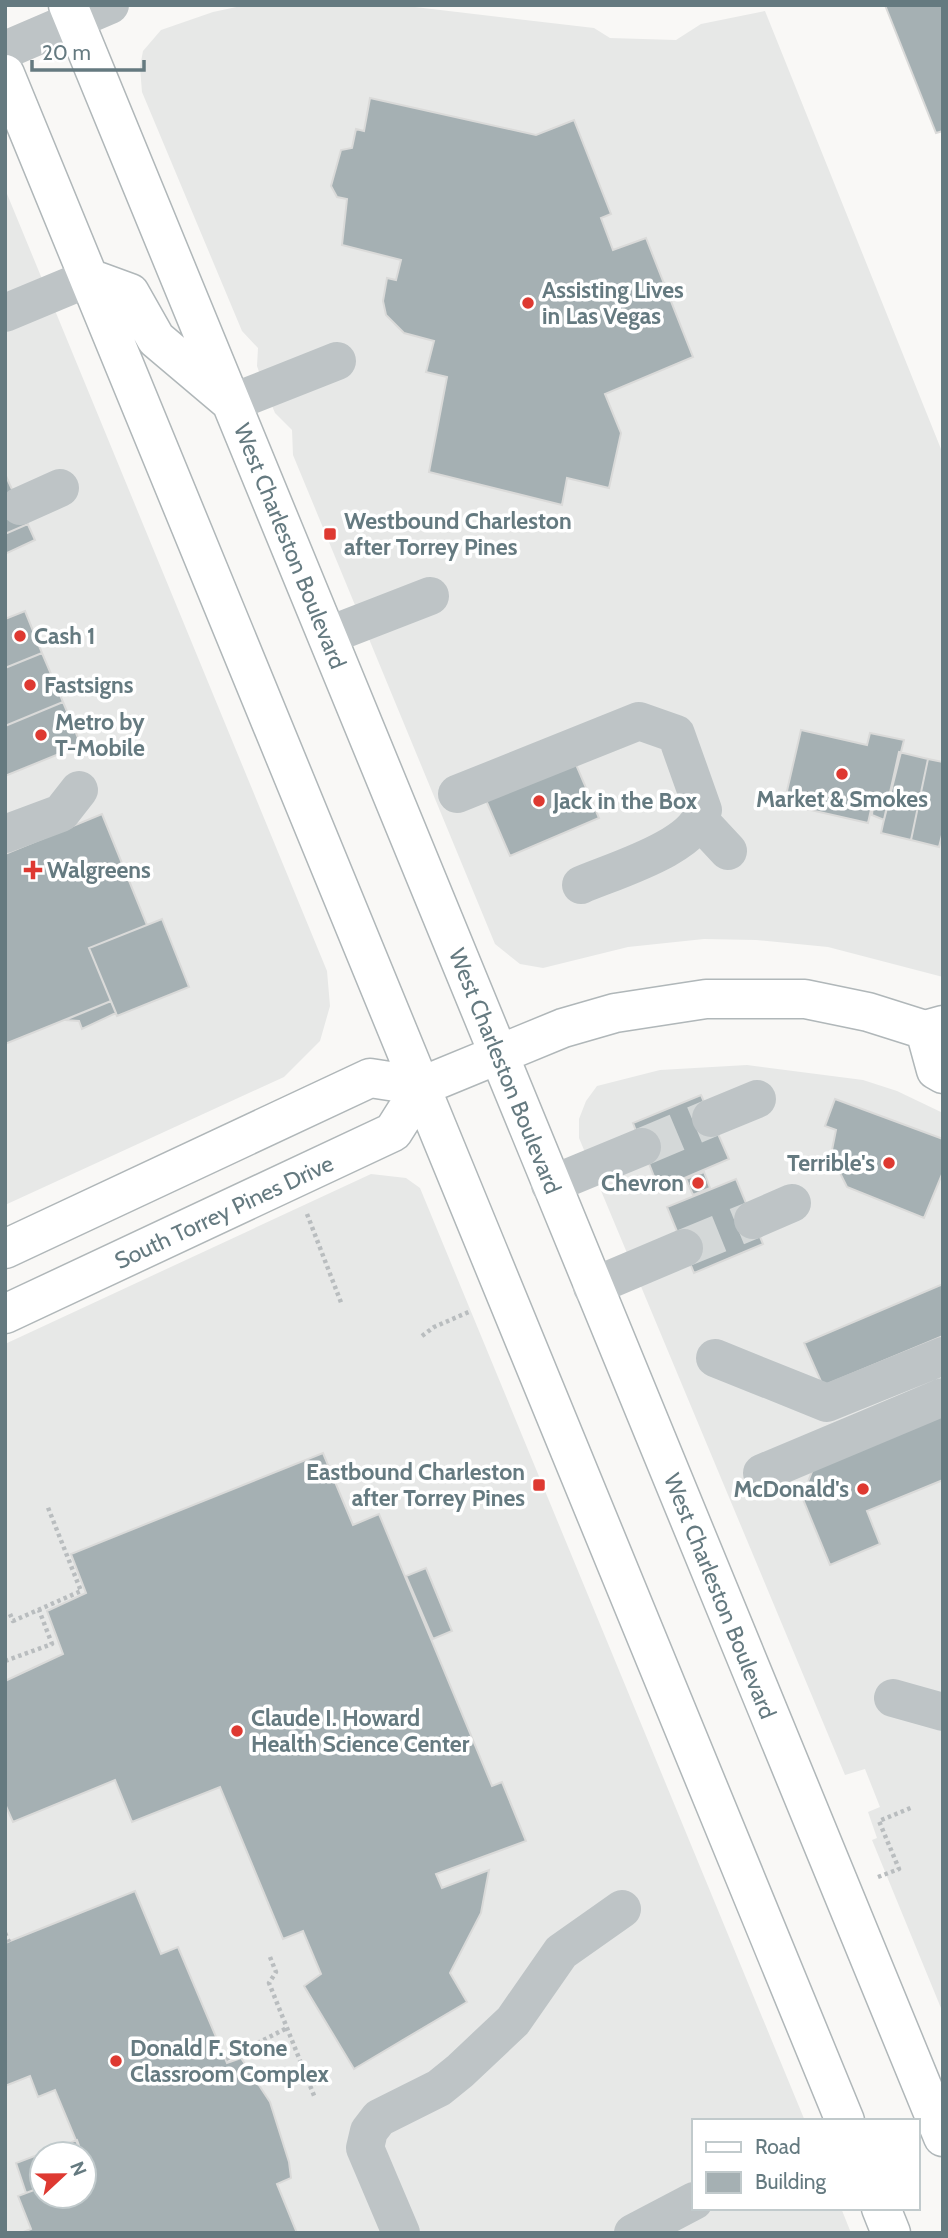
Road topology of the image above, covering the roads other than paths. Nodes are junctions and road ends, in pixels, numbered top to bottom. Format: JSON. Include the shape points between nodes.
{"nodes":[{"id":1,"x":110,"y":5,"type":"edge"},
{"id":2,"x":71,"y":13,"type":"edge"},
{"id":3,"x":5,"y":50,"type":"edge"},
{"id":4,"x":5,"y":74,"type":"edge"},
{"id":5,"x":89,"y":278,"type":"junction"},
{"id":6,"x":5,"y":313,"type":"edge"},
{"id":7,"x":337,"y":361,"type":"dead end"},
{"id":8,"x":231,"y":403,"type":"junction"},
{"id":9,"x":60,"y":488,"type":"dead end"},
{"id":10,"x":20,"y":506,"type":"dead end"},
{"id":11,"x":430,"y":596,"type":"dead end"},
{"id":12,"x":327,"y":636,"type":"junction"},
{"id":13,"x":79,"y":790,"type":"dead end"},
{"id":14,"x":457,"y":794,"type":"dead end"},
{"id":15,"x":701,"y":822,"type":"junction"},
{"id":16,"x":5,"y":834,"type":"edge"},
{"id":17,"x":728,"y":851,"type":"dead end"},
{"id":18,"x":581,"y":885,"type":"dead end"},
{"id":19,"x":934,"y":1028,"type":"edge"},
{"id":20,"x":499,"y":1055,"type":"junction"},
{"id":21,"x":943,"y":1074,"type":"edge"},
{"id":22,"x":422,"y":1086,"type":"junction"},
{"id":23,"x":757,"y":1099,"type":"dead end"},
{"id":24,"x":711,"y":1118,"type":"tunnel mouth"},
{"id":25,"x":642,"y":1147,"type":"tunnel mouth"},
{"id":26,"x":550,"y":1185,"type":"junction"},
{"id":27,"x":792,"y":1203,"type":"dead end"},
{"id":28,"x":753,"y":1220,"type":"tunnel mouth"},
{"id":29,"x":684,"y":1248,"type":"tunnel mouth"},
{"id":30,"x":5,"y":1249,"type":"edge"},
{"id":31,"x":592,"y":1287,"type":"junction"},
{"id":32,"x":5,"y":1314,"type":"edge"},
{"id":33,"x":943,"y":1356,"type":"edge"},
{"id":34,"x":715,"y":1358,"type":"dead end"},
{"id":35,"x":943,"y":1398,"type":"edge"},
{"id":36,"x":762,"y":1473,"type":"dead end"},
{"id":37,"x":893,"y":1698,"type":"dead end"},
{"id":38,"x":943,"y":1712,"type":"edge"},
{"id":39,"x":622,"y":1909,"type":"dead end"},
{"id":40,"x":844,"y":2119,"type":"edge"},
{"id":41,"x":943,"y":2137,"type":"edge"},
{"id":42,"x":692,"y":2202,"type":"edge"},
{"id":43,"x":882,"y":2210,"type":"edge"},
{"id":44,"x":401,"y":2233,"type":"edge"},
{"id":45,"x":633,"y":2233,"type":"edge"},
{"id":46,"x":891,"y":2233,"type":"edge"}],
"edges":[{"from":1,"to":2,"type":"street"},
{"from":2,"to":3,"type":"street"},
{"from":2,"to":8,"type":"main road","name":"West Charleston Boulevard"},
{"from":4,"to":5,"type":"main road"},
{"from":5,"to":6,"type":"street"},
{"from":5,"to":8,"type":"main road","via":[[130,293],[156,340]]},
{"from":5,"to":22,"type":"main road"},
{"from":7,"to":8,"type":"street"},
{"from":8,"to":12,"type":"main road","name":"West Charleston Boulevard"},
{"from":9,"to":10,"type":"street"},
{"from":11,"to":12,"type":"street"},
{"from":12,"to":20,"type":"main road","name":"West Charleston Boulevard"},
{"from":13,"to":16,"type":"street","via":[[61,813]]},
{"from":14,"to":15,"type":"street","via":[[639,721],[676,734],[703,810]]},
{"from":15,"to":17,"type":"street"},
{"from":15,"to":18,"type":"street","via":[[684,840]]},
{"from":19,"to":20,"type":"main road","via":[[804,999],[706,999],[615,1013],[563,1028]]},
{"from":19,"to":21,"type":"main road","via":[[936,1070]]},
{"from":20,"to":22,"type":"main road"},
{"from":20,"to":26,"type":"main road","name":"West Charleston Boulevard"},
{"from":22,"to":30,"type":"main road","via":[[370,1078]]},
{"from":22,"to":32,"type":"main road","name":"South Torrey Pines Drive","via":[[393,1132]]},
{"from":22,"to":40,"type":"main road"},
{"from":23,"to":24,"type":"street"},
{"from":25,"to":26,"type":"street"},
{"from":26,"to":31,"type":"main road","name":"West Charleston Boulevard"},
{"from":27,"to":28,"type":"street"},
{"from":29,"to":31,"type":"street"},
{"from":31,"to":41,"type":"main road","name":"West Charleston Boulevard"},
{"from":33,"to":34,"type":"street","via":[[827,1403]]},
{"from":35,"to":36,"type":"street"},
{"from":37,"to":38,"type":"street"},
{"from":39,"to":44,"type":"street","via":[[561,1952],[513,2021],[470,2062],[439,2088],[379,2118],[369,2131],[365,2148]]},
{"from":42,"to":45,"type":"street"},
{"from":43,"to":46,"type":"main road"}]}
